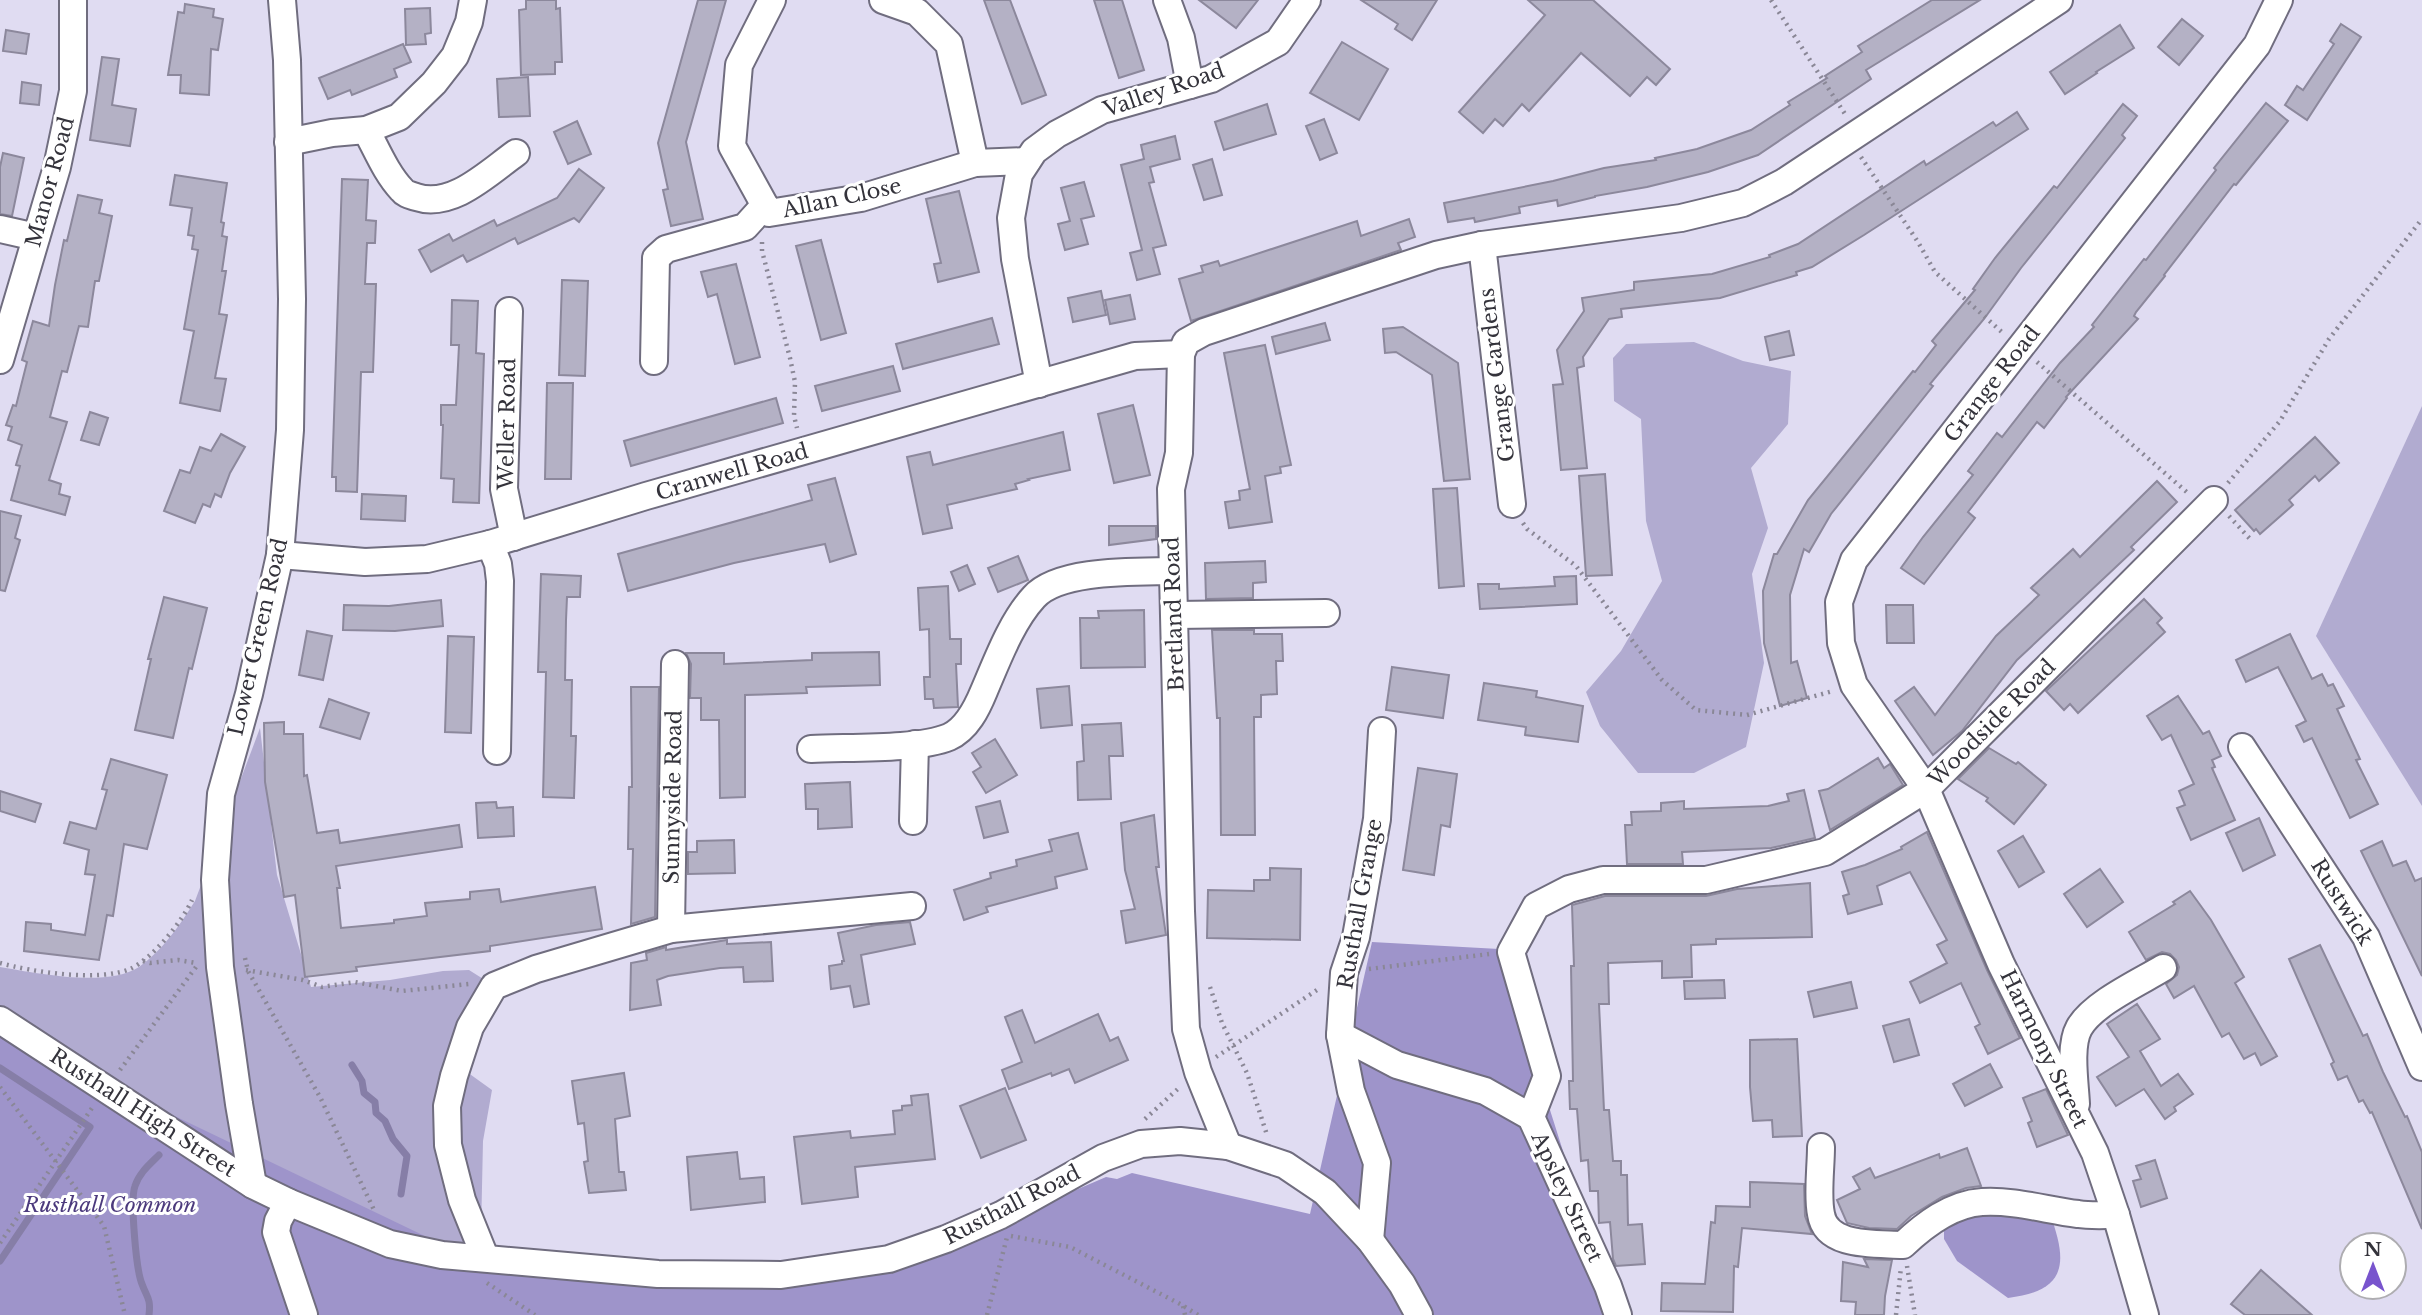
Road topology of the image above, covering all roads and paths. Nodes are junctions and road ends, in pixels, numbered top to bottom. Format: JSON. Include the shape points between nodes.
{"nodes":[{"id":1,"x":73,"y":0,"type":"edge"},
{"id":2,"x":282,"y":0,"type":"edge"},
{"id":3,"x":472,"y":0,"type":"edge"},
{"id":4,"x":772,"y":0,"type":"edge"},
{"id":5,"x":883,"y":0,"type":"edge"},
{"id":6,"x":1167,"y":0,"type":"edge"},
{"id":7,"x":1307,"y":0,"type":"edge"},
{"id":8,"x":1771,"y":0,"type":"edge"},
{"id":9,"x":2059,"y":0,"type":"edge"},
{"id":10,"x":2279,"y":0,"type":"edge"},
{"id":11,"x":1190,"y":85,"type":"junction"},
{"id":12,"x":366,"y":130,"type":"junction"},
{"id":13,"x":1857,"y":134,"type":"junction"},
{"id":14,"x":288,"y":142,"type":"junction"},
{"id":15,"x":516,"y":153,"type":"dead end"},
{"id":16,"x":1027,"y":161,"type":"junction"},
{"id":17,"x":975,"y":163,"type":"junction"},
{"id":18,"x":764,"y":206,"type":"junction"},
{"id":19,"x":2422,"y":219,"type":"edge"},
{"id":20,"x":0,"y":229,"type":"edge"},
{"id":21,"x":37,"y":237,"type":"junction"},
{"id":22,"x":1482,"y":245,"type":"junction"},
{"id":23,"x":509,"y":311,"type":"dead end"},
{"id":24,"x":2020,"y":348,"type":"junction"},
{"id":25,"x":1181,"y":354,"type":"junction"},
{"id":26,"x":0,"y":360,"type":"edge"},
{"id":27,"x":654,"y":362,"type":"dead end"},
{"id":28,"x":1039,"y":384,"type":"junction"},
{"id":29,"x":804,"y":451,"type":"junction"},
{"id":30,"x":2214,"y":500,"type":"junction"},
{"id":31,"x":1512,"y":504,"type":"joint"},
{"id":32,"x":502,"y":540,"type":"junction"},
{"id":33,"x":2251,"y":540,"type":"dead end"},
{"id":34,"x":280,"y":555,"type":"junction"},
{"id":35,"x":1172,"y":571,"type":"junction"},
{"id":36,"x":1326,"y":613,"type":"dead end"},
{"id":37,"x":1175,"y":615,"type":"junction"},
{"id":38,"x":675,"y":664,"type":"dead end"},
{"id":39,"x":1854,"y":685,"type":"junction"},
{"id":40,"x":1382,"y":731,"type":"dead end"},
{"id":41,"x":915,"y":744,"type":"junction"},
{"id":42,"x":2242,"y":747,"type":"dead end"},
{"id":43,"x":811,"y":749,"type":"dead end"},
{"id":44,"x":497,"y":751,"type":"dead end"},
{"id":45,"x":1931,"y":801,"type":"junction"},
{"id":46,"x":913,"y":821,"type":"dead end"},
{"id":47,"x":215,"y":880,"type":"junction"},
{"id":48,"x":912,"y":906,"type":"dead end"},
{"id":49,"x":671,"y":929,"type":"junction"},
{"id":50,"x":245,"y":957,"type":"dead end"},
{"id":51,"x":142,"y":961,"type":"junction"},
{"id":52,"x":0,"y":963,"type":"edge"},
{"id":53,"x":220,"y":967,"type":"junction"},
{"id":54,"x":2163,"y":968,"type":"dead end"},
{"id":55,"x":248,"y":971,"type":"junction"},
{"id":56,"x":1209,"y":985,"type":"dead end"},
{"id":57,"x":494,"y":986,"type":"junction"},
{"id":58,"x":0,"y":1020,"type":"edge"},
{"id":59,"x":1340,"y":1035,"type":"junction"},
{"id":60,"x":2422,"y":1067,"type":"edge"},
{"id":61,"x":1198,"y":1072,"type":"junction"},
{"id":62,"x":0,"y":1087,"type":"edge"},
{"id":63,"x":105,"y":1089,"type":"junction"},
{"id":64,"x":2077,"y":1116,"type":"junction"},
{"id":65,"x":1531,"y":1117,"type":"junction"},
{"id":66,"x":1138,"y":1125,"type":"dead end"},
{"id":67,"x":1228,"y":1146,"type":"junction"},
{"id":68,"x":1821,"y":1147,"type":"dead end"},
{"id":69,"x":56,"y":1161,"type":"junction"},
{"id":70,"x":1276,"y":1162,"type":"junction"},
{"id":71,"x":253,"y":1185,"type":"junction"},
{"id":72,"x":288,"y":1202,"type":"junction"},
{"id":73,"x":1017,"y":1206,"type":"junction"},
{"id":74,"x":2116,"y":1214,"type":"junction"},
{"id":75,"x":1007,"y":1236,"type":"junction"},
{"id":76,"x":1370,"y":1240,"type":"junction"},
{"id":77,"x":0,"y":1243,"type":"edge"},
{"id":78,"x":390,"y":1244,"type":"junction"},
{"id":79,"x":1903,"y":1245,"type":"junction"},
{"id":80,"x":485,"y":1257,"type":"junction"},
{"id":81,"x":1182,"y":1305,"type":"junction"},
{"id":82,"x":125,"y":1315,"type":"edge"},
{"id":83,"x":304,"y":1315,"type":"edge"},
{"id":84,"x":987,"y":1315,"type":"edge"},
{"id":85,"x":1185,"y":1315,"type":"edge"},
{"id":86,"x":1198,"y":1315,"type":"edge"},
{"id":87,"x":1419,"y":1315,"type":"edge"},
{"id":88,"x":1618,"y":1315,"type":"edge"},
{"id":89,"x":1896,"y":1315,"type":"edge"},
{"id":90,"x":1915,"y":1315,"type":"edge"},
{"id":91,"x":2145,"y":1315,"type":"edge"}],
"edges":[{"from":1,"to":21,"type":"street","name":"Manor Road","via":[[73,92]]},
{"from":2,"to":14,"type":"street","name":"Lower Green Road"},
{"from":3,"to":12,"type":"street","via":[[469,22],[454,56],[434,83],[400,117]]},
{"from":4,"to":18,"type":"street","name":"Allan Close","via":[[739,65],[733,146]]},
{"from":5,"to":17,"type":"street","via":[[917,12],[949,44]]},
{"from":6,"to":11,"type":"street","via":[[1181,38]]},
{"from":7,"to":11,"type":"street","name":"Valley Road","via":[[1278,42]]},
{"from":8,"to":13,"type":"path"},
{"from":9,"to":13,"type":"street"},
{"from":10,"to":24,"type":"street","name":"Grange Road","via":[[2257,45]]},
{"from":11,"to":16,"type":"street","name":"Valley Road","via":[[1102,110],[1057,134]]},
{"from":12,"to":14,"type":"street"},
{"from":12,"to":15,"type":"street","via":[[403,193],[425,200],[445,199]]},
{"from":13,"to":22,"type":"street","via":[[1743,203],[1681,218]]},
{"from":13,"to":24,"type":"path","via":[[1860,156],[1935,272]]},
{"from":14,"to":34,"type":"street","name":"Lower Green Road","via":[[290,430]]},
{"from":16,"to":17,"type":"street","name":"Allan Close"},
{"from":16,"to":28,"type":"street","name":"Valley Road","via":[[1019,174],[1011,218]]},
{"from":17,"to":18,"type":"street","name":"Allan Close","via":[[861,198],[768,213]]},
{"from":18,"to":27,"type":"street","via":[[746,228],[666,249],[656,258]]},
{"from":18,"to":29,"type":"path","via":[[762,251],[790,358],[794,416]]},
{"from":19,"to":30,"type":"path","via":[[2329,339],[2280,421]]},
{"from":20,"to":21,"type":"street"},
{"from":21,"to":26,"type":"street","name":"Manor Road"},
{"from":22,"to":25,"type":"street","via":[[1436,255],[1204,332],[1186,342]]},
{"from":22,"to":31,"type":"street","name":"Grange Gardens"},
{"from":23,"to":32,"type":"street","name":"Weller Road"},
{"from":24,"to":30,"type":"path","via":[[2188,494]]},
{"from":24,"to":39,"type":"street","name":"Grange Road","via":[[1854,560],[1839,602],[1841,643]]},
{"from":25,"to":28,"type":"street","name":"Cranwell Road","via":[[1135,356]]},
{"from":25,"to":35,"type":"street","name":"Bretland Road","via":[[1179,453],[1171,489]]},
{"from":28,"to":29,"type":"street","name":"Cranwell Road"},
{"from":29,"to":32,"type":"street","name":"Cranwell Road"},
{"from":30,"to":33,"type":"path"},
{"from":30,"to":45,"type":"street","name":"Woodside Road"},
{"from":31,"to":39,"type":"path","via":[[1527,530],[1576,566],[1662,680],[1696,710],[1747,715]]},
{"from":32,"to":34,"type":"street","name":"Cranwell Road","via":[[427,559],[365,562]]},
{"from":32,"to":44,"type":"street","name":"Weller Road"},
{"from":34,"to":47,"type":"street","name":"Lower Green Road","via":[[221,794]]},
{"from":35,"to":37,"type":"street","name":"Bretland Road"},
{"from":35,"to":41,"type":"street","via":[[1063,579],[1034,596],[1014,626],[974,715],[951,736]]},
{"from":36,"to":37,"type":"street"},
{"from":37,"to":61,"type":"street","name":"Bretland Road","via":[[1186,1029]]},
{"from":38,"to":49,"type":"street","name":"Sunnyside Road"},
{"from":39,"to":45,"type":"street","name":"Grange Road"},
{"from":40,"to":59,"type":"street","name":"Rusthall Grange","via":[[1377,818],[1356,937],[1344,973]]},
{"from":41,"to":43,"type":"street"},
{"from":41,"to":46,"type":"street"},
{"from":42,"to":60,"type":"street","name":"Rustwick","via":[[2366,937]]},
{"from":45,"to":64,"type":"street","name":"Harmony Street","via":[[2001,964]]},
{"from":45,"to":65,"type":"street","name":"Woodside Road","via":[[1825,852],[1706,880],[1603,880],[1569,889],[1536,906],[1511,952],[1547,1076]]},
{"from":47,"to":51,"type":"path","via":[[197,887],[186,914]]},
{"from":47,"to":53,"type":"street","name":"Lower Green Road"},
{"from":48,"to":49,"type":"street"},
{"from":49,"to":57,"type":"street"},
{"from":50,"to":55,"type":"path"},
{"from":51,"to":52,"type":"path","via":[[132,968],[101,974]]},
{"from":51,"to":63,"type":"path","via":[[198,963]]},
{"from":53,"to":55,"type":"path"},
{"from":53,"to":71,"type":"street","name":"Lower Green Road"},
{"from":54,"to":64,"type":"street","via":[[2104,1004],[2078,1029],[2074,1066]]},
{"from":55,"to":57,"type":"path","via":[[322,987],[355,982],[402,991],[478,983]]},
{"from":55,"to":78,"type":"path","via":[[320,1097]]},
{"from":56,"to":70,"type":"path","via":[[1247,1073]]},
{"from":57,"to":80,"type":"street","via":[[470,1027],[447,1107],[448,1145],[462,1200]]},
{"from":58,"to":63,"type":"street","name":"Rusthall High Street"},
{"from":59,"to":65,"type":"street","name":"Apsley Street","via":[[1397,1065],[1485,1091]]},
{"from":59,"to":76,"type":"street","name":"Rusthall Grange","via":[[1351,1091],[1377,1163]]},
{"from":61,"to":66,"type":"path"},
{"from":61,"to":67,"type":"street","name":"Bretland Road"},
{"from":62,"to":69,"type":"path"},
{"from":63,"to":69,"type":"path"},
{"from":63,"to":71,"type":"street","name":"Rusthall High Street"},
{"from":64,"to":74,"type":"street","name":"Harmony Street"},
{"from":65,"to":88,"type":"street","name":"Apsley Street"},
{"from":67,"to":70,"type":"street","name":"Rusthall Road"},
{"from":67,"to":73,"type":"street","name":"Rusthall Road","via":[[1141,1143],[1103,1158]]},
{"from":68,"to":79,"type":"street","via":[[1821,1216],[1833,1235],[1850,1241]]},
{"from":69,"to":77,"type":"path"},
{"from":69,"to":82,"type":"path","via":[[104,1226]]},
{"from":70,"to":76,"type":"street","name":"Rusthall Road","via":[[1325,1192]]},
{"from":71,"to":72,"type":"street","name":"Rusthall High Street"},
{"from":72,"to":78,"type":"street","name":"Rusthall Road"},
{"from":72,"to":83,"type":"street","via":[[276,1232]]},
{"from":73,"to":75,"type":"path"},
{"from":73,"to":80,"type":"street","name":"Rusthall Road","via":[[889,1259],[781,1275],[658,1275]]},
{"from":74,"to":79,"type":"street","via":[[2081,1215],[2024,1204],[1980,1202],[1942,1214]]},
{"from":74,"to":91,"type":"street","name":"Harmony Street"},
{"from":75,"to":81,"type":"path","via":[[1070,1247]]},
{"from":75,"to":84,"type":"path"},
{"from":76,"to":87,"type":"street","name":"Rusthall Road"},
{"from":78,"to":80,"type":"street","name":"Rusthall Road","via":[[442,1255]]},
{"from":79,"to":89,"type":"path"},
{"from":79,"to":90,"type":"path"},
{"from":81,"to":85,"type":"path"},
{"from":81,"to":86,"type":"path"}]}
